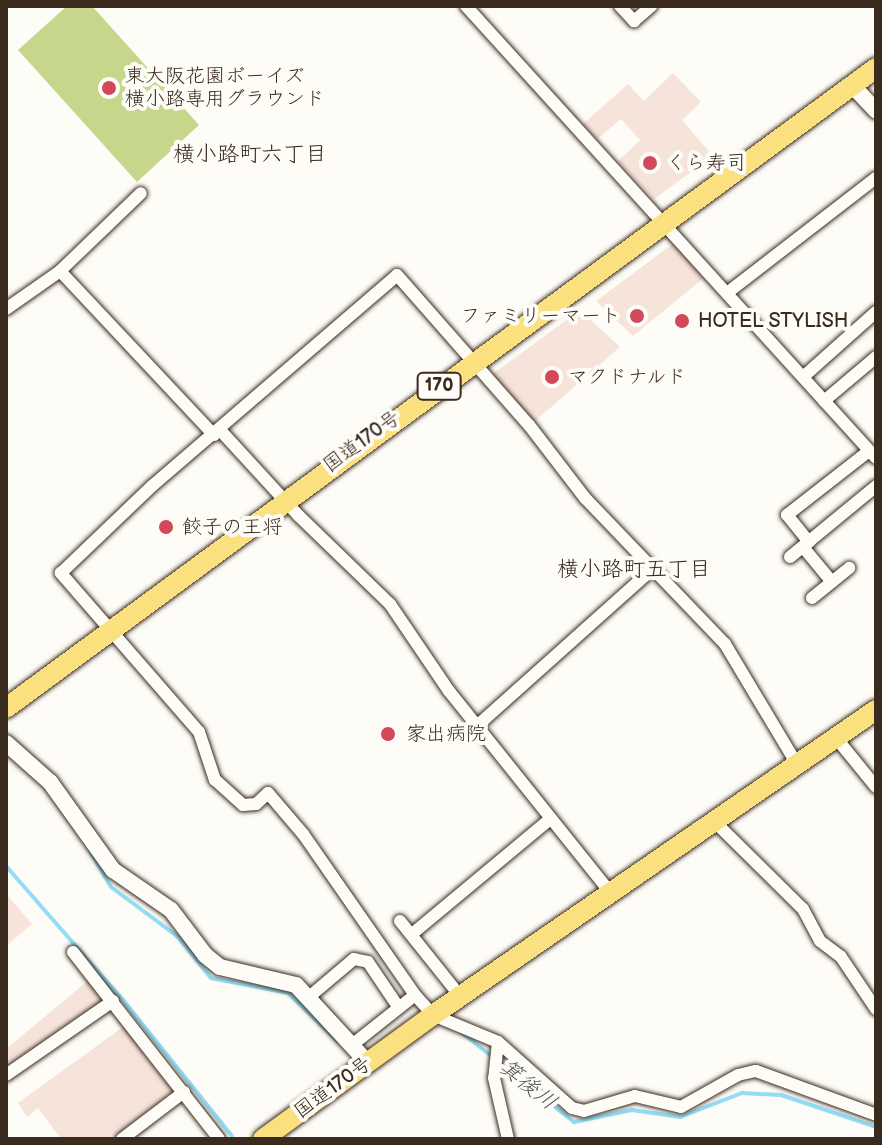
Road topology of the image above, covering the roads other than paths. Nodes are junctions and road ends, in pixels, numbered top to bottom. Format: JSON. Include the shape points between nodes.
{"nodes":[{"id":1,"x":466,"y":6,"type":"edge"},
{"id":2,"x":620,"y":6,"type":"edge"},
{"id":3,"x":651,"y":6,"type":"edge"},
{"id":4,"x":876,"y":68,"type":"edge"},
{"id":5,"x":853,"y":86,"type":"junction"},
{"id":6,"x":876,"y":111,"type":"edge"},
{"id":7,"x":876,"y":178,"type":"edge"},
{"id":8,"x":141,"y":193,"type":"dead end"},
{"id":9,"x":663,"y":224,"type":"junction"},
{"id":10,"x":60,"y":271,"type":"junction"},
{"id":11,"x":727,"y":293,"type":"junction"},
{"id":12,"x":6,"y":309,"type":"edge"},
{"id":13,"x":876,"y":312,"type":"edge"},
{"id":14,"x":876,"y":357,"type":"edge"},
{"id":15,"x":471,"y":363,"type":"junction"},
{"id":16,"x":803,"y":377,"type":"junction"},
{"id":17,"x":824,"y":401,"type":"junction"},
{"id":18,"x":218,"y":433,"type":"junction"},
{"id":19,"x":873,"y":454,"type":"edge"},
{"id":20,"x":876,"y":486,"type":"edge"},
{"id":21,"x":283,"y":500,"type":"junction"},
{"id":22,"x":806,"y":544,"type":"junction"},
{"id":23,"x":790,"y":557,"type":"dead end"},
{"id":24,"x":849,"y":568,"type":"dead end"},
{"id":25,"x":650,"y":571,"type":"junction"},
{"id":26,"x":832,"y":582,"type":"junction"},
{"id":27,"x":812,"y":598,"type":"dead end"},
{"id":28,"x":107,"y":630,"type":"junction"},
{"id":29,"x":6,"y":708,"type":"edge"},
{"id":30,"x":876,"y":710,"type":"edge"},
{"id":31,"x":478,"y":725,"type":"junction"},
{"id":32,"x":837,"y":739,"type":"junction"},
{"id":33,"x":6,"y":743,"type":"edge"},
{"id":34,"x":798,"y":766,"type":"junction"},
{"id":35,"x":876,"y":787,"type":"edge"},
{"id":36,"x":550,"y":819,"type":"junction"},
{"id":37,"x":715,"y":822,"type":"junction"},
{"id":38,"x":611,"y":893,"type":"junction"},
{"id":39,"x":400,"y":921,"type":"dead end"},
{"id":40,"x":412,"y":934,"type":"junction"},
{"id":41,"x":73,"y":952,"type":"dead end"},
{"id":42,"x":415,"y":995,"type":"junction"},
{"id":43,"x":460,"y":996,"type":"junction"},
{"id":44,"x":309,"y":997,"type":"junction"},
{"id":45,"x":113,"y":1001,"type":"junction"},
{"id":46,"x":399,"y":1008,"type":"junction"},
{"id":47,"x":876,"y":1009,"type":"edge"},
{"id":48,"x":433,"y":1015,"type":"junction"},
{"id":49,"x":498,"y":1042,"type":"junction"},
{"id":50,"x":352,"y":1045,"type":"junction"},
{"id":51,"x":368,"y":1063,"type":"junction"},
{"id":52,"x":6,"y":1075,"type":"edge"},
{"id":53,"x":184,"y":1092,"type":"junction"},
{"id":54,"x":876,"y":1115,"type":"edge"},
{"id":55,"x":122,"y":1139,"type":"edge"},
{"id":56,"x":219,"y":1139,"type":"edge"},
{"id":57,"x":263,"y":1139,"type":"edge"},
{"id":58,"x":508,"y":1139,"type":"edge"}],
"edges":[{"from":1,"to":9,"type":"street"},
{"from":2,"to":3,"type":"street","via":[[634,21]]},
{"from":4,"to":5,"type":"highway","name":"国道170号","number":"170"},
{"from":5,"to":6,"type":"street"},
{"from":5,"to":9,"type":"highway","name":"国道170号","number":"170"},
{"from":7,"to":11,"type":"street"},
{"from":8,"to":10,"type":"street"},
{"from":9,"to":11,"type":"street"},
{"from":9,"to":15,"type":"highway","name":"国道170号","number":"170"},
{"from":10,"to":12,"type":"street"},
{"from":10,"to":18,"type":"street"},
{"from":11,"to":16,"type":"street"},
{"from":13,"to":16,"type":"street"},
{"from":14,"to":17,"type":"street"},
{"from":15,"to":18,"type":"street","via":[[397,275]]},
{"from":15,"to":21,"type":"highway","name":"国道170号","number":"170"},
{"from":15,"to":25,"type":"street"},
{"from":16,"to":17,"type":"street"},
{"from":17,"to":19,"type":"street"},
{"from":18,"to":21,"type":"street"},
{"from":18,"to":28,"type":"street","via":[[152,486],[61,573]]},
{"from":19,"to":22,"type":"street","via":[[787,515]]},
{"from":20,"to":22,"type":"street"},
{"from":21,"to":28,"type":"highway","name":"国道170号","number":"170"},
{"from":21,"to":31,"type":"street","via":[[390,604]]},
{"from":22,"to":23,"type":"street"},
{"from":22,"to":26,"type":"street"},
{"from":24,"to":26,"type":"street"},
{"from":25,"to":31,"type":"street"},
{"from":25,"to":34,"type":"street","via":[[725,644]]},
{"from":26,"to":27,"type":"street"},
{"from":28,"to":29,"type":"highway","name":"国道170号","number":"170"},
{"from":28,"to":42,"type":"street","via":[[199,732],[215,780],[243,805],[256,804],[268,793]]},
{"from":30,"to":32,"type":"highway","name":"国道170号"},
{"from":31,"to":36,"type":"street"},
{"from":32,"to":34,"type":"highway","name":"国道170号"},
{"from":32,"to":35,"type":"street"},
{"from":33,"to":44,"type":"street","via":[[50,782],[113,870],[171,910],[205,955],[220,967],[296,985]]},
{"from":34,"to":37,"type":"highway","name":"国道170号"},
{"from":36,"to":38,"type":"street"},
{"from":36,"to":40,"type":"street"},
{"from":37,"to":38,"type":"highway","name":"国道170号"},
{"from":37,"to":47,"type":"street","via":[[803,909],[820,941],[841,957]]},
{"from":38,"to":43,"type":"highway","name":"国道170号"},
{"from":39,"to":40,"type":"street"},
{"from":40,"to":43,"type":"street"},
{"from":41,"to":45,"type":"street"},
{"from":42,"to":46,"type":"street"},
{"from":42,"to":48,"type":"street"},
{"from":43,"to":48,"type":"highway","name":"国道170号"},
{"from":44,"to":46,"type":"street","via":[[354,959],[368,962]]},
{"from":44,"to":50,"type":"street"},
{"from":45,"to":52,"type":"street"},
{"from":45,"to":53,"type":"street"},
{"from":46,"to":50,"type":"street"},
{"from":48,"to":49,"type":"street"},
{"from":48,"to":51,"type":"highway","name":"国道170号"},
{"from":49,"to":54,"type":"street","via":[[572,1108],[584,1111],[635,1096],[681,1107],[738,1075],[756,1071]]},
{"from":49,"to":58,"type":"street","via":[[494,1078]]},
{"from":50,"to":51,"type":"street"},
{"from":51,"to":57,"type":"highway","name":"国道170号"},
{"from":53,"to":55,"type":"street"},
{"from":53,"to":56,"type":"street"}]}
